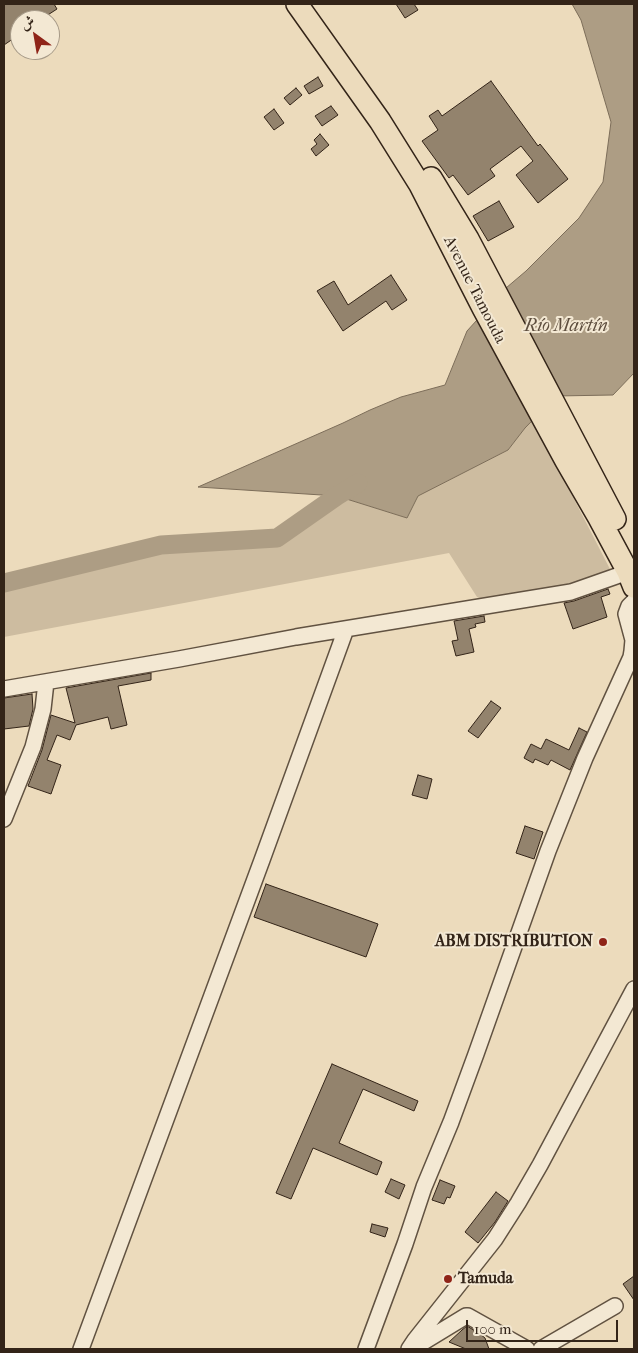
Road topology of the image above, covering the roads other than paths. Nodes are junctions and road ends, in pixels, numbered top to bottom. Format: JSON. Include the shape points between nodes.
{"nodes":[{"id":1,"x":297,"y":4,"type":"edge"},
{"id":2,"x":309,"y":4,"type":"edge"},
{"id":3,"x":460,"y":243,"type":"junction"},
{"id":4,"x":632,"y":573,"type":"edge"},
{"id":5,"x":634,"y":601,"type":"edge"},
{"id":6,"x":346,"y":629,"type":"junction"},
{"id":7,"x":46,"y":682,"type":"junction"},
{"id":8,"x":4,"y":689,"type":"edge"},
{"id":9,"x":4,"y":819,"type":"edge"},
{"id":10,"x":634,"y":989,"type":"edge"},
{"id":11,"x":615,"y":1306,"type":"dead end"},
{"id":12,"x":81,"y":1349,"type":"edge"},
{"id":13,"x":366,"y":1349,"type":"edge"},
{"id":14,"x":411,"y":1349,"type":"edge"},
{"id":15,"x":527,"y":1349,"type":"edge"},
{"id":16,"x":541,"y":1349,"type":"edge"}],
"edges":[{"from":1,"to":3,"type":"highway","name":"Avenue Tamouda","via":[[380,121]]},
{"from":2,"to":3,"type":"highway","name":"Avenue Tamouda","via":[[402,133]]},
{"from":3,"to":4,"type":"highway","name":"Avenue Tamouda","via":[[483,308],[573,457],[599,518]]},
{"from":4,"to":6,"type":"street","via":[[571,592]]},
{"from":5,"to":13,"type":"street","via":[[626,614],[634,645],[631,657],[585,758],[548,851]]},
{"from":6,"to":7,"type":"street"},
{"from":6,"to":12,"type":"street"},
{"from":7,"to":8,"type":"street"},
{"from":7,"to":9,"type":"street","via":[[33,747]]},
{"from":10,"to":14,"type":"street","via":[[518,1203],[495,1239]]},
{"from":11,"to":16,"type":"street"},
{"from":14,"to":15,"type":"street","via":[[467,1316]]}]}
